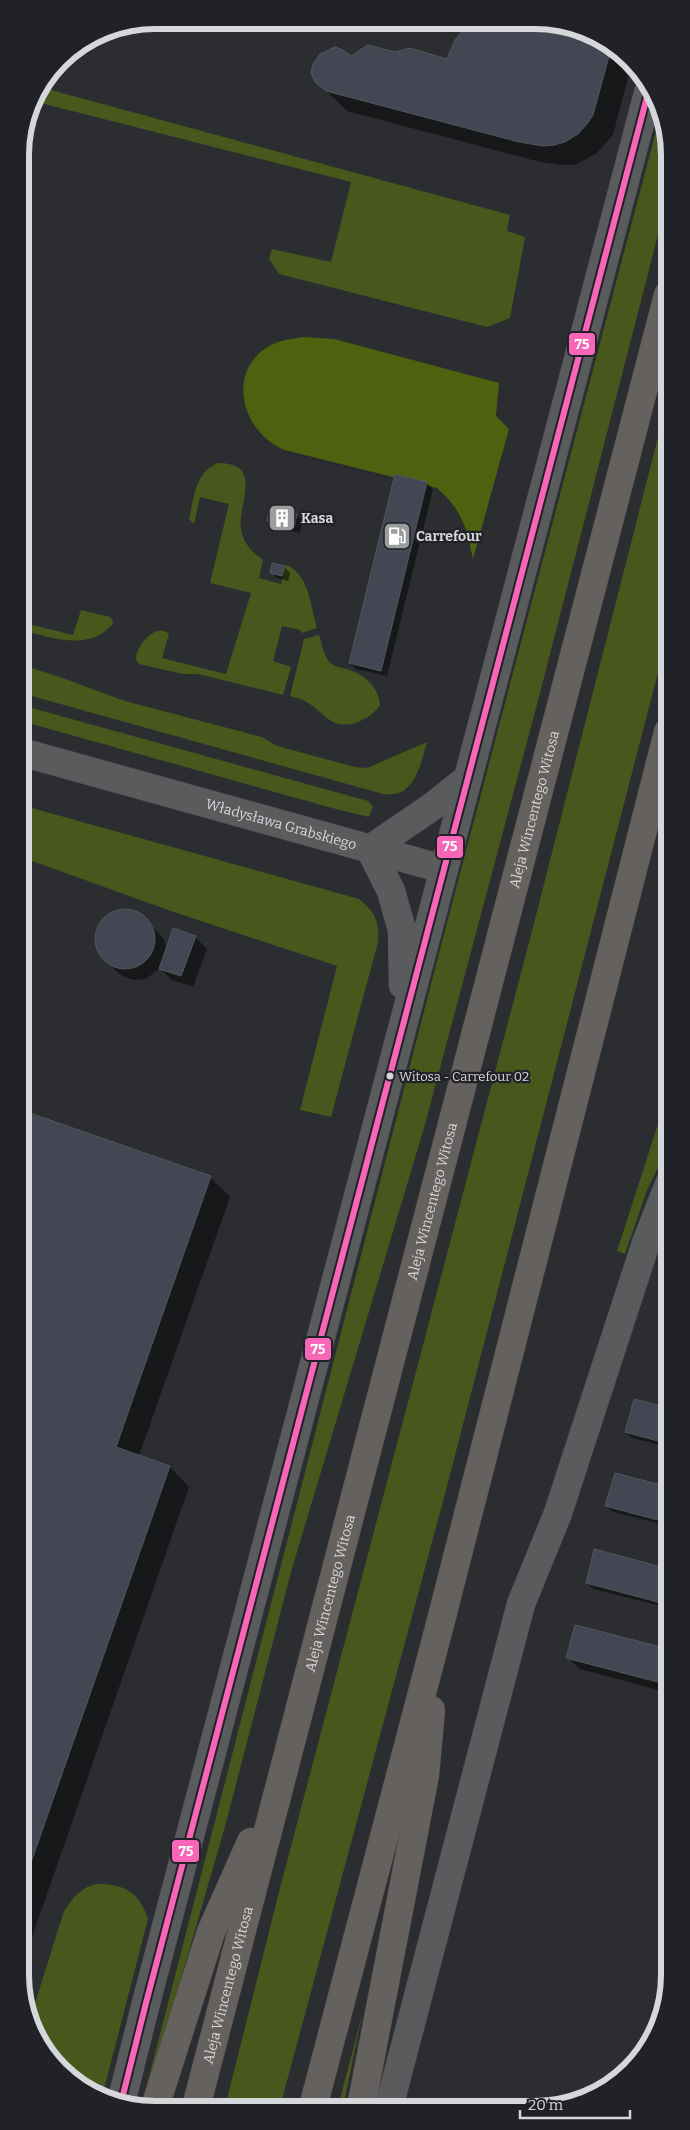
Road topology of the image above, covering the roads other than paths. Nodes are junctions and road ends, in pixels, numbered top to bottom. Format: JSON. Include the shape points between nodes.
{"nodes":[{"id":1,"x":647,"y":97,"type":"edge"},
{"id":2,"x":661,"y":322,"type":"edge"},
{"id":3,"x":29,"y":754,"type":"edge"},
{"id":4,"x":661,"y":759,"type":"edge"},
{"id":5,"x":468,"y":778,"type":"junction"},
{"id":6,"x":370,"y":849,"type":"junction"},
{"id":7,"x":443,"y":868,"type":"junction"},
{"id":8,"x":404,"y":1020,"type":"junction"},
{"id":9,"x":661,"y":1205,"type":"edge"},
{"id":10,"x":438,"y":1632,"type":"junction"},
{"id":11,"x":283,"y":1770,"type":"junction"},
{"id":12,"x":123,"y":2097,"type":"edge"},
{"id":13,"x":157,"y":2101,"type":"edge"},
{"id":14,"x":198,"y":2101,"type":"edge"},
{"id":15,"x":315,"y":2101,"type":"edge"},
{"id":16,"x":362,"y":2101,"type":"edge"},
{"id":17,"x":391,"y":2101,"type":"edge"}],
"edges":[{"from":1,"to":5,"type":"street"},
{"from":2,"to":11,"type":"main road","name":"Aleja Wincentego Witosa"},
{"from":3,"to":6,"type":"street","name":"Władysława Grabskiego"},
{"from":4,"to":10,"type":"main road"},
{"from":5,"to":6,"type":"street"},
{"from":5,"to":7,"type":"street"},
{"from":6,"to":7,"type":"street"},
{"from":6,"to":8,"type":"street","name":"Władysława Grabskiego","via":[[390,891],[402,930]]},
{"from":7,"to":8,"type":"street"},
{"from":8,"to":12,"type":"street"},
{"from":9,"to":17,"type":"street","via":[[558,1513],[521,1604]]},
{"from":10,"to":15,"type":"main road"},
{"from":10,"to":16,"type":"main road","via":[[425,1774]]},
{"from":11,"to":13,"type":"main road","via":[[211,1932]]},
{"from":11,"to":14,"type":"main road","name":"Aleja Wincentego Witosa"}]}
